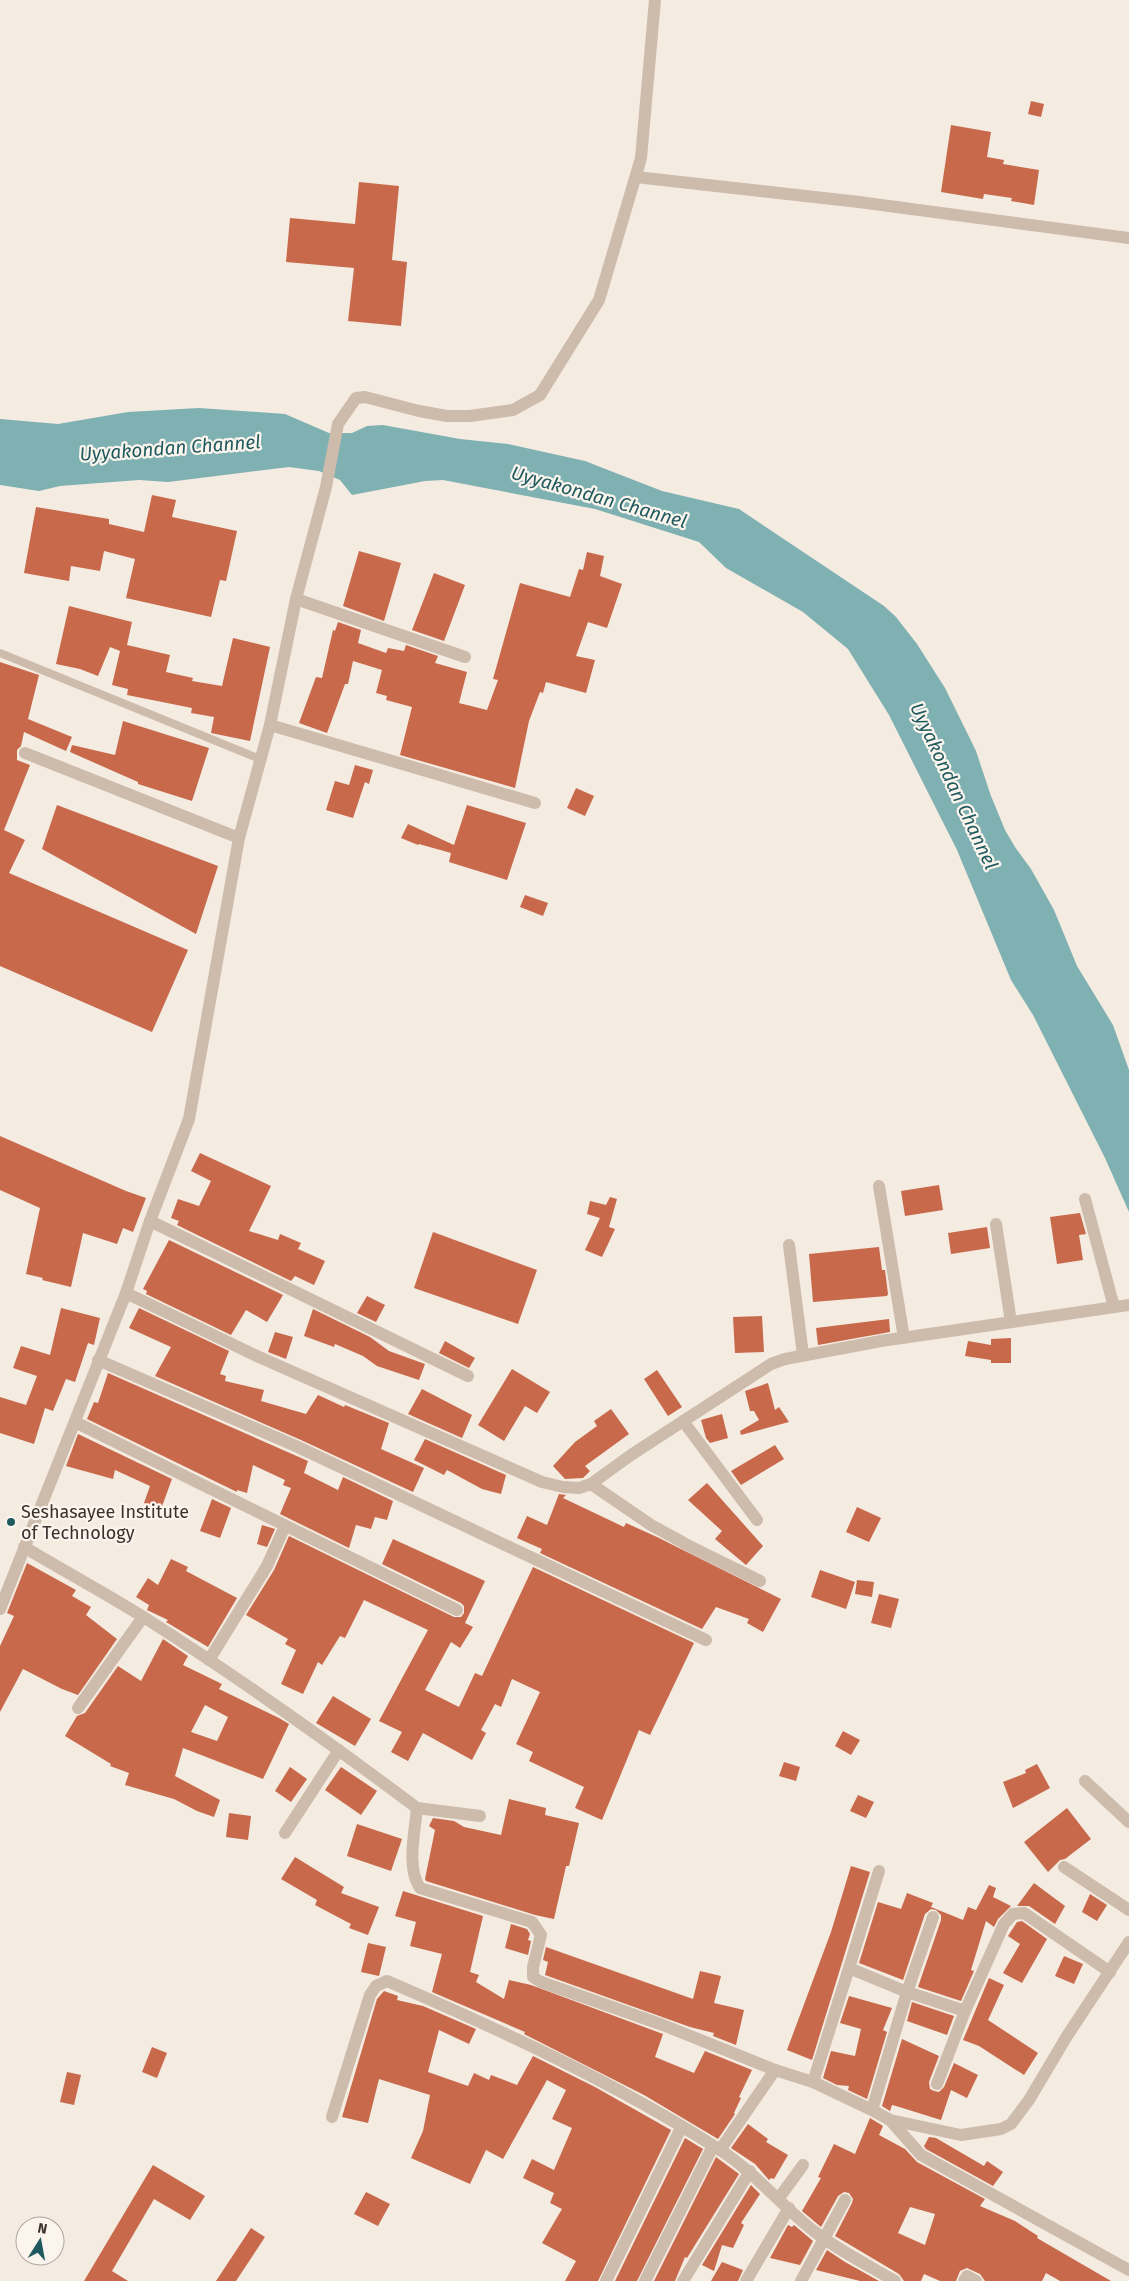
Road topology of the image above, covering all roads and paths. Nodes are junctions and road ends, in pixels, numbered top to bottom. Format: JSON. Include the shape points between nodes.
{"nodes":[{"id":1,"x":655,"y":0,"type":"edge"},
{"id":2,"x":636,"y":177,"type":"junction"},
{"id":3,"x":1129,"y":238,"type":"edge"},
{"id":4,"x":296,"y":599,"type":"junction"},
{"id":5,"x":0,"y":653,"type":"edge"},
{"id":6,"x":465,"y":657,"type":"dead end"},
{"id":7,"x":270,"y":725,"type":"junction"},
{"id":8,"x":25,"y":753,"type":"dead end"},
{"id":9,"x":260,"y":759,"type":"junction"},
{"id":10,"x":535,"y":802,"type":"dead end"},
{"id":11,"x":239,"y":838,"type":"junction"},
{"id":12,"x":878,"y":1186,"type":"dead end"},
{"id":13,"x":1085,"y":1199,"type":"dead end"},
{"id":14,"x":150,"y":1221,"type":"junction"},
{"id":15,"x":996,"y":1224,"type":"dead end"},
{"id":16,"x":789,"y":1245,"type":"dead end"},
{"id":17,"x":126,"y":1293,"type":"junction"},
{"id":18,"x":1129,"y":1305,"type":"edge"},
{"id":19,"x":1114,"y":1307,"type":"junction"},
{"id":20,"x":1011,"y":1322,"type":"junction"},
{"id":21,"x":904,"y":1338,"type":"junction"},
{"id":22,"x":803,"y":1356,"type":"junction"},
{"id":23,"x":98,"y":1360,"type":"junction"},
{"id":24,"x":468,"y":1376,"type":"dead end"},
{"id":25,"x":683,"y":1421,"type":"junction"},
{"id":26,"x":75,"y":1422,"type":"junction"},
{"id":27,"x":591,"y":1484,"type":"junction"},
{"id":28,"x":757,"y":1520,"type":"dead end"},
{"id":29,"x":285,"y":1526,"type":"junction"},
{"id":30,"x":24,"y":1548,"type":"junction"},
{"id":31,"x":760,"y":1581,"type":"dead end"},
{"id":32,"x":0,"y":1609,"type":"edge"},
{"id":33,"x":457,"y":1610,"type":"dead end"},
{"id":34,"x":143,"y":1617,"type":"junction"},
{"id":35,"x":706,"y":1640,"type":"dead end"},
{"id":36,"x":210,"y":1660,"type":"junction"},
{"id":37,"x":78,"y":1708,"type":"dead end"},
{"id":38,"x":339,"y":1750,"type":"junction"},
{"id":39,"x":1085,"y":1781,"type":"dead end"},
{"id":40,"x":417,"y":1808,"type":"junction"},
{"id":41,"x":480,"y":1816,"type":"dead end"},
{"id":42,"x":1129,"y":1822,"type":"edge"},
{"id":43,"x":285,"y":1833,"type":"dead end"},
{"id":44,"x":1064,"y":1867,"type":"dead end"},
{"id":45,"x":879,"y":1871,"type":"dead end"},
{"id":46,"x":1129,"y":1910,"type":"edge"},
{"id":47,"x":933,"y":1917,"type":"dead end"},
{"id":48,"x":1129,"y":1942,"type":"edge"},
{"id":49,"x":850,"y":1968,"type":"junction"},
{"id":50,"x":1110,"y":1972,"type":"junction"},
{"id":51,"x":907,"y":1992,"type":"junction"},
{"id":52,"x":965,"y":2011,"type":"junction"},
{"id":53,"x":775,"y":2070,"type":"junction"},
{"id":54,"x":813,"y":2082,"type":"junction"},
{"id":55,"x":937,"y":2084,"type":"dead end"},
{"id":56,"x":872,"y":2110,"type":"junction"},
{"id":57,"x":332,"y":2117,"type":"dead end"},
{"id":58,"x":890,"y":2120,"type":"junction"},
{"id":59,"x":681,"y":2128,"type":"junction"},
{"id":60,"x":717,"y":2148,"type":"junction"},
{"id":61,"x":802,"y":2166,"type":"dead end"},
{"id":62,"x":750,"y":2171,"type":"junction"},
{"id":63,"x":779,"y":2198,"type":"junction"},
{"id":64,"x":846,"y":2200,"type":"dead end"},
{"id":65,"x":789,"y":2208,"type":"junction"},
{"id":66,"x":823,"y":2238,"type":"junction"},
{"id":67,"x":1129,"y":2270,"type":"edge"},
{"id":68,"x":606,"y":2281,"type":"edge"},
{"id":69,"x":645,"y":2281,"type":"edge"},
{"id":70,"x":683,"y":2281,"type":"edge"},
{"id":71,"x":746,"y":2281,"type":"edge"},
{"id":72,"x":801,"y":2281,"type":"edge"},
{"id":73,"x":894,"y":2281,"type":"edge"},
{"id":74,"x":964,"y":2281,"type":"edge"},
{"id":75,"x":976,"y":2281,"type":"edge"}],
"edges":[{"from":1,"to":2,"type":"street","via":[[642,158]]},
{"from":2,"to":3,"type":"street"},
{"from":2,"to":4,"type":"street","via":[[599,300],[540,395],[513,410],[470,416],[447,416],[366,397],[356,398],[338,424],[326,488]]},
{"from":4,"to":6,"type":"street"},
{"from":4,"to":7,"type":"street"},
{"from":5,"to":9,"type":"lane"},
{"from":7,"to":9,"type":"street"},
{"from":7,"to":10,"type":"street"},
{"from":8,"to":11,"type":"street"},
{"from":9,"to":11,"type":"street"},
{"from":11,"to":14,"type":"street","via":[[189,1119]]},
{"from":12,"to":21,"type":"street"},
{"from":13,"to":19,"type":"street"},
{"from":14,"to":17,"type":"street"},
{"from":14,"to":24,"type":"street"},
{"from":15,"to":20,"type":"street"},
{"from":16,"to":22,"type":"street"},
{"from":17,"to":23,"type":"street"},
{"from":17,"to":27,"type":"street","via":[[259,1357],[542,1482],[579,1488]]},
{"from":18,"to":19,"type":"street"},
{"from":19,"to":20,"type":"street"},
{"from":20,"to":21,"type":"street"},
{"from":21,"to":22,"type":"street"},
{"from":22,"to":25,"type":"street","via":[[771,1364]]},
{"from":23,"to":26,"type":"street"},
{"from":23,"to":35,"type":"street","via":[[298,1447]]},
{"from":25,"to":27,"type":"street"},
{"from":25,"to":28,"type":"street"},
{"from":26,"to":29,"type":"street"},
{"from":26,"to":30,"type":"street"},
{"from":27,"to":31,"type":"street","via":[[651,1525]]},
{"from":29,"to":33,"type":"street"},
{"from":29,"to":36,"type":"street","via":[[267,1566]]},
{"from":30,"to":32,"type":"street"},
{"from":30,"to":34,"type":"street"},
{"from":34,"to":36,"type":"street"},
{"from":34,"to":37,"type":"street"},
{"from":36,"to":38,"type":"street"},
{"from":38,"to":40,"type":"street"},
{"from":38,"to":43,"type":"street"},
{"from":39,"to":42,"type":"street"},
{"from":40,"to":41,"type":"street"},
{"from":40,"to":53,"type":"street","via":[[413,1861],[415,1880],[420,1888],[532,1922],[541,1935],[532,1967],[533,1977]]},
{"from":44,"to":46,"type":"street"},
{"from":45,"to":49,"type":"street"},
{"from":47,"to":51,"type":"street"},
{"from":48,"to":50,"type":"street"},
{"from":49,"to":51,"type":"street"},
{"from":49,"to":54,"type":"street"},
{"from":50,"to":52,"type":"street","via":[[1024,1913],[1012,1914],[1004,1924]]},
{"from":50,"to":58,"type":"street","via":[[1011,2124],[1001,2129],[960,2135]]},
{"from":51,"to":52,"type":"street"},
{"from":51,"to":56,"type":"street"},
{"from":52,"to":55,"type":"street"},
{"from":53,"to":54,"type":"street"},
{"from":53,"to":60,"type":"street"},
{"from":54,"to":56,"type":"street"},
{"from":56,"to":58,"type":"street"},
{"from":57,"to":59,"type":"street","via":[[370,1995],[376,1986],[387,1981],[613,2088]]},
{"from":58,"to":67,"type":"street","via":[[921,2155]]},
{"from":59,"to":60,"type":"street"},
{"from":59,"to":68,"type":"street"},
{"from":60,"to":62,"type":"street"},
{"from":60,"to":69,"type":"street"},
{"from":61,"to":63,"type":"street"},
{"from":62,"to":63,"type":"street"},
{"from":62,"to":70,"type":"street"},
{"from":63,"to":65,"type":"street"},
{"from":64,"to":66,"type":"street"},
{"from":65,"to":66,"type":"street"},
{"from":65,"to":71,"type":"street"},
{"from":66,"to":72,"type":"street"},
{"from":66,"to":73,"type":"street"},
{"from":74,"to":75,"type":"street","via":[[967,2276]]}]}
